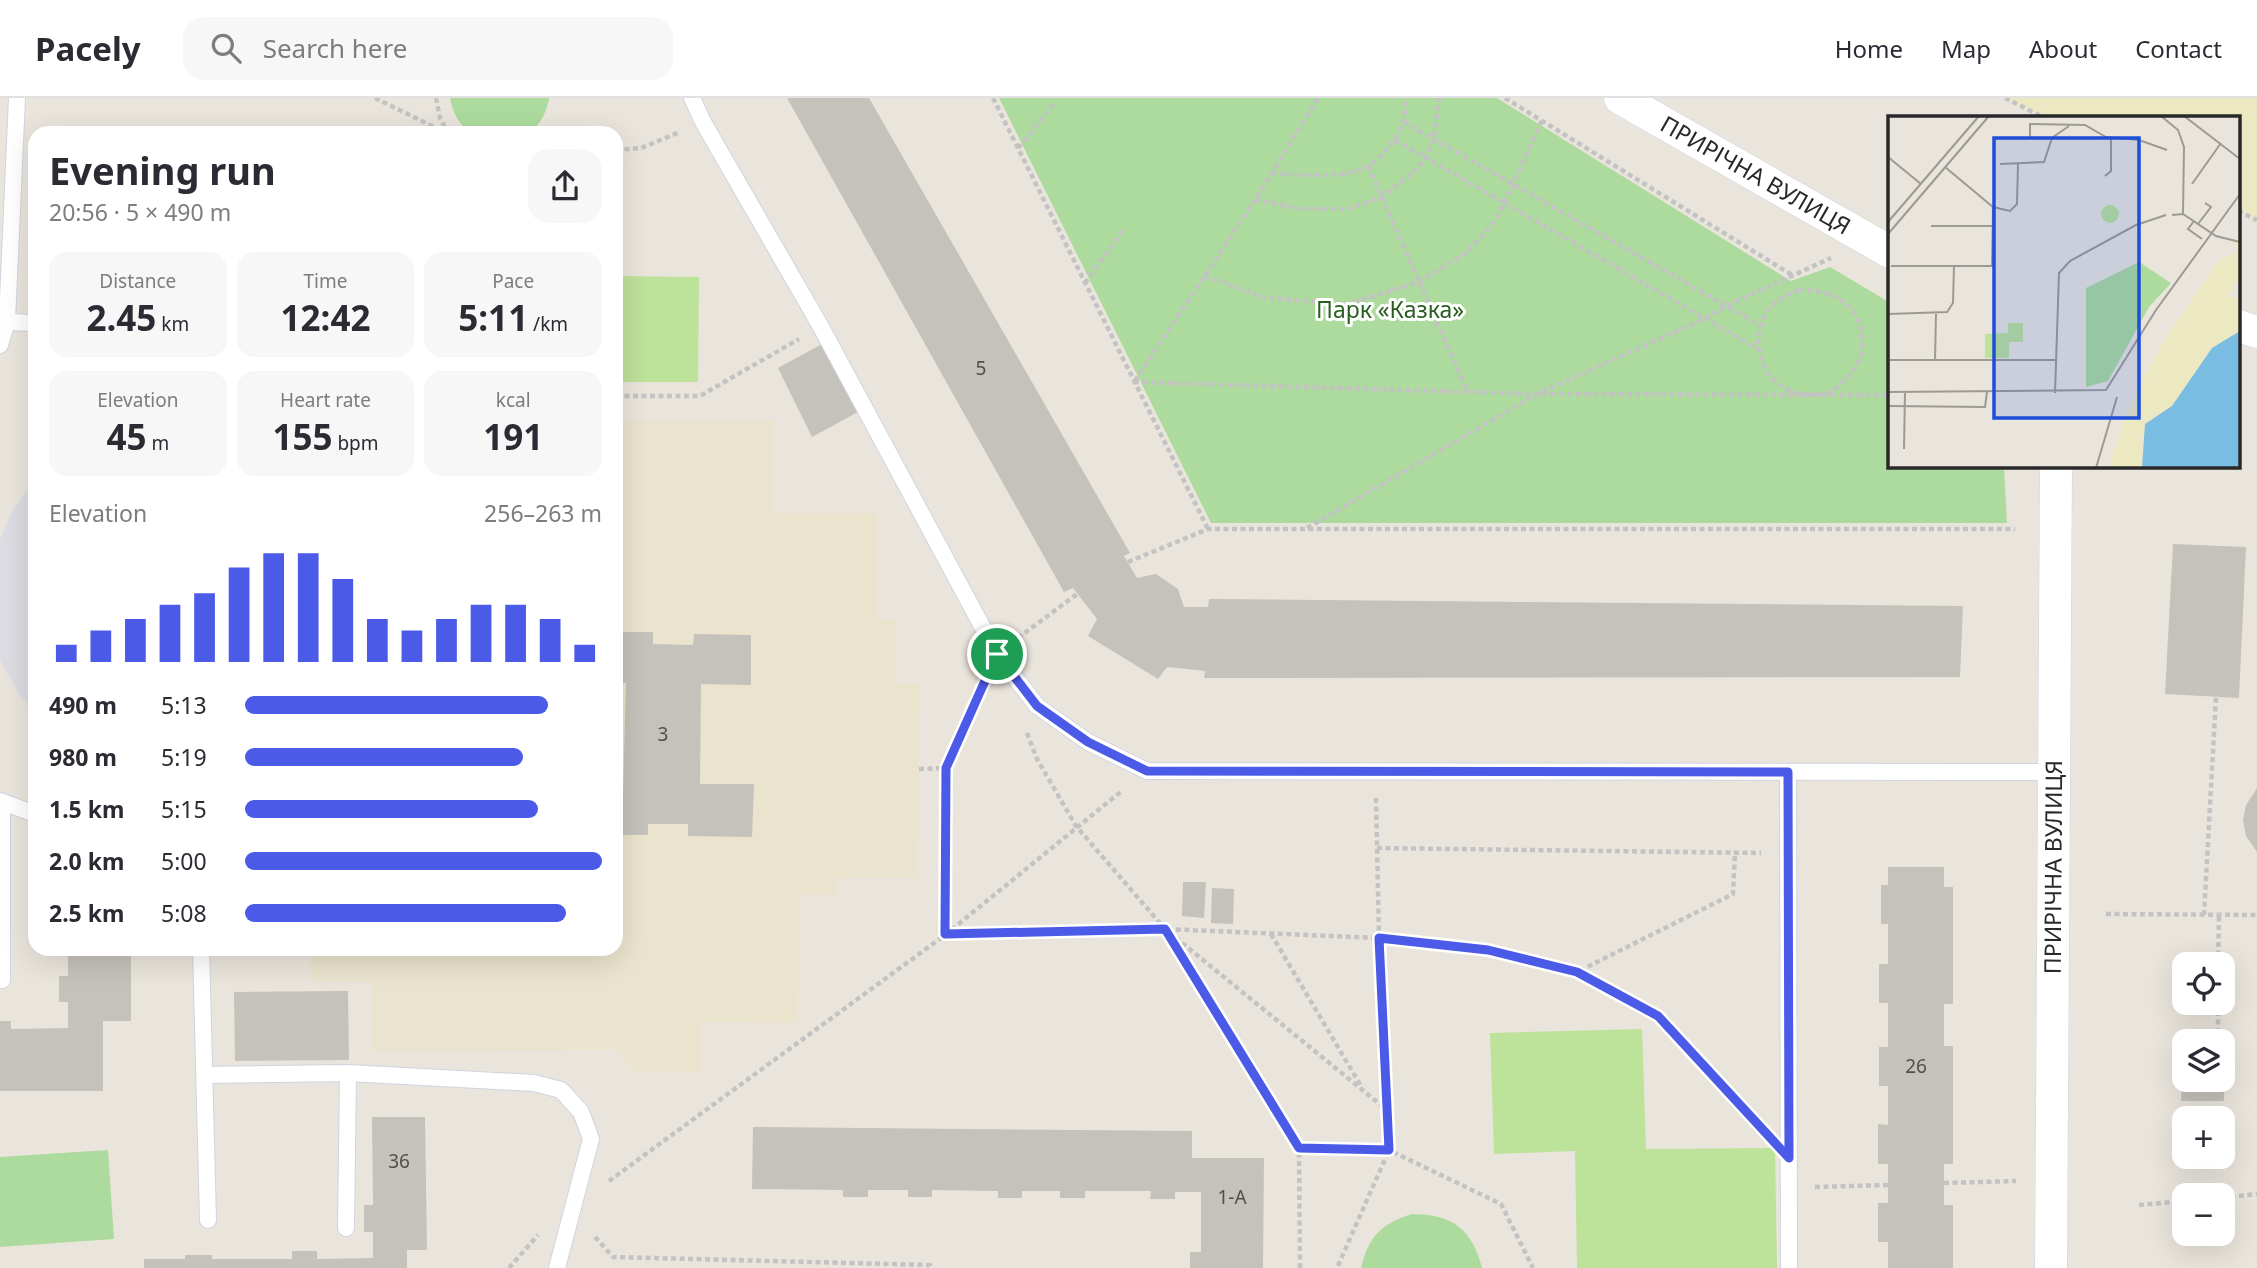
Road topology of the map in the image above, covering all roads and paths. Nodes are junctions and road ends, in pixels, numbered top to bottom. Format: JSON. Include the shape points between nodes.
{"nodes":[{"id":1,"x":16,"y":98,"type":"edge"},
{"id":2,"x":375,"y":98,"type":"edge"},
{"id":3,"x":436,"y":98,"type":"edge"},
{"id":4,"x":692,"y":98,"type":"edge"},
{"id":5,"x":993,"y":98,"type":"edge"},
{"id":6,"x":1318,"y":98,"type":"edge"},
{"id":7,"x":1406,"y":98,"type":"edge"},
{"id":8,"x":1439,"y":98,"type":"edge"},
{"id":9,"x":1505,"y":98,"type":"edge"},
{"id":10,"x":1620,"y":98,"type":"edge"},
{"id":11,"x":2005,"y":98,"type":"edge"},
{"id":12,"x":1054,"y":103,"type":"dead end"},
{"id":13,"x":2033,"y":115,"type":"edge"},
{"id":14,"x":1542,"y":120,"type":"junction"},
{"id":15,"x":703,"y":122,"type":"junction"},
{"id":16,"x":1404,"y":122,"type":"junction"},
{"id":17,"x":433,"y":126,"type":"edge"},
{"id":18,"x":444,"y":126,"type":"edge"},
{"id":19,"x":1434,"y":139,"type":"junction"},
{"id":20,"x":1395,"y":140,"type":"junction"},
{"id":21,"x":1018,"y":148,"type":"junction"},
{"id":22,"x":623,"y":149,"type":"edge"},
{"id":23,"x":1426,"y":157,"type":"junction"},
{"id":24,"x":1368,"y":166,"type":"junction"},
{"id":25,"x":1272,"y":173,"type":"junction"},
{"id":26,"x":1513,"y":184,"type":"junction"},
{"id":27,"x":1382,"y":197,"type":"junction"},
{"id":28,"x":1255,"y":200,"type":"junction"},
{"id":29,"x":1504,"y":203,"type":"junction"},
{"id":30,"x":2240,"y":212,"type":"edge"},
{"id":31,"x":2257,"y":220,"type":"edge"},
{"id":32,"x":1124,"y":229,"type":"dead end"},
{"id":33,"x":1888,"y":251,"type":"edge"},
{"id":34,"x":1835,"y":256,"type":"dead end"},
{"id":35,"x":1793,"y":275,"type":"junction"},
{"id":36,"x":1205,"y":276,"type":"junction"},
{"id":37,"x":1419,"y":282,"type":"junction"},
{"id":38,"x":1085,"y":283,"type":"junction"},
{"id":39,"x":1726,"y":306,"type":"junction"},
{"id":40,"x":1704,"y":319,"type":"junction"},
{"id":41,"x":7,"y":323,"type":"junction"},
{"id":42,"x":28,"y":323,"type":"edge"},
{"id":43,"x":1760,"y":325,"type":"junction"},
{"id":44,"x":821,"y":327,"type":"junction"},
{"id":45,"x":2240,"y":327,"type":"edge"},
{"id":46,"x":2257,"y":332,"type":"edge"},
{"id":47,"x":0,"y":345,"type":"edge"},
{"id":48,"x":1758,"y":349,"type":"junction"},
{"id":49,"x":1134,"y":382,"type":"junction"},
{"id":50,"x":1467,"y":390,"type":"junction"},
{"id":51,"x":1537,"y":394,"type":"junction"},
{"id":52,"x":1798,"y":394,"type":"junction"},
{"id":53,"x":1826,"y":395,"type":"junction"},
{"id":54,"x":1888,"y":395,"type":"edge"},
{"id":55,"x":623,"y":396,"type":"edge"},
{"id":56,"x":2056,"y":467,"type":"edge"},
{"id":57,"x":1208,"y":529,"type":"junction"},
{"id":58,"x":1305,"y":529,"type":"junction"},
{"id":59,"x":2015,"y":529,"type":"dead end"},
{"id":60,"x":1128,"y":562,"type":"dead end"},
{"id":61,"x":1077,"y":594,"type":"dead end"},
{"id":62,"x":997,"y":654,"type":"junction"},
{"id":63,"x":2216,"y":697,"type":"dead end"},
{"id":64,"x":1027,"y":733,"type":"dead end"},
{"id":65,"x":946,"y":768,"type":"junction"},
{"id":66,"x":919,"y":769,"type":"dead end"},
{"id":67,"x":1147,"y":771,"type":"junction"},
{"id":68,"x":1375,"y":772,"type":"junction"},
{"id":69,"x":1788,"y":772,"type":"junction"},
{"id":70,"x":2054,"y":772,"type":"junction"},
{"id":71,"x":1,"y":802,"type":"edge"},
{"id":72,"x":28,"y":812,"type":"edge"},
{"id":73,"x":1076,"y":826,"type":"junction"},
{"id":74,"x":1377,"y":848,"type":"junction"},
{"id":75,"x":1735,"y":852,"type":"junction"},
{"id":76,"x":1788,"y":853,"type":"junction"},
{"id":77,"x":2106,"y":915,"type":"dead end"},
{"id":78,"x":2204,"y":915,"type":"junction"},
{"id":79,"x":2219,"y":915,"type":"junction"},
{"id":80,"x":2257,"y":915,"type":"edge"},
{"id":81,"x":1165,"y":929,"type":"junction"},
{"id":82,"x":1271,"y":933,"type":"junction"},
{"id":83,"x":945,"y":934,"type":"junction"},
{"id":84,"x":1379,"y":938,"type":"junction"},
{"id":85,"x":2218,"y":952,"type":"edge"},
{"id":86,"x":201,"y":956,"type":"edge"},
{"id":87,"x":1577,"y":972,"type":"junction"},
{"id":88,"x":0,"y":980,"type":"edge"},
{"id":89,"x":348,"y":1073,"type":"junction"},
{"id":90,"x":205,"y":1075,"type":"junction"},
{"id":91,"x":1364,"y":1091,"type":"junction"},
{"id":92,"x":1387,"y":1110,"type":"junction"},
{"id":93,"x":1299,"y":1148,"type":"junction"},
{"id":94,"x":1389,"y":1150,"type":"junction"},
{"id":95,"x":1789,"y":1158,"type":"junction"},
{"id":96,"x":2016,"y":1181,"type":"dead end"},
{"id":97,"x":1944,"y":1183,"type":"dead end"},
{"id":98,"x":605,"y":1184,"type":"dead end"},
{"id":99,"x":1888,"y":1185,"type":"dead end"},
{"id":100,"x":1789,"y":1188,"type":"junction"},
{"id":101,"x":2257,"y":1195,"type":"edge"},
{"id":102,"x":2235,"y":1197,"type":"edge"},
{"id":103,"x":2172,"y":1202,"type":"edge"},
{"id":104,"x":2139,"y":1205,"type":"dead end"},
{"id":105,"x":208,"y":1220,"type":"dead end"},
{"id":106,"x":346,"y":1228,"type":"dead end"},
{"id":107,"x":593,"y":1231,"type":"dead end"},
{"id":108,"x":557,"y":1268,"type":"edge"},
{"id":109,"x":930,"y":1268,"type":"edge"},
{"id":110,"x":1300,"y":1268,"type":"edge"},
{"id":111,"x":1337,"y":1268,"type":"edge"},
{"id":112,"x":1533,"y":1268,"type":"edge"},
{"id":113,"x":1789,"y":1268,"type":"edge"},
{"id":114,"x":2051,"y":1268,"type":"edge"}],
"edges":[{"from":1,"to":41,"type":"lane"},
{"from":2,"to":17,"type":"path"},
{"from":3,"to":18,"type":"path"},
{"from":4,"to":15,"type":"lane"},
{"from":5,"to":21,"type":"path"},
{"from":6,"to":25,"type":"path"},
{"from":7,"to":16,"type":"path"},
{"from":8,"to":19,"type":"path"},
{"from":9,"to":14,"type":"path"},
{"from":10,"to":33,"type":"street","name":"ПРИРІЧНА ВУЛИЦЯ"},
{"from":11,"to":13,"type":"path"},
{"from":12,"to":21,"type":"path"},
{"from":14,"to":26,"type":"path"},
{"from":14,"to":35,"type":"path"},
{"from":15,"to":22,"type":"path","via":[[641,148]]},
{"from":15,"to":44,"type":"lane"},
{"from":16,"to":19,"type":"path"},
{"from":16,"to":20,"type":"path"},
{"from":19,"to":23,"type":"path"},
{"from":19,"to":26,"type":"path"},
{"from":20,"to":23,"type":"path"},
{"from":20,"to":24,"type":"path"},
{"from":21,"to":38,"type":"path"},
{"from":23,"to":27,"type":"path"},
{"from":23,"to":29,"type":"path"},
{"from":24,"to":25,"type":"path","via":[[1307,176]]},
{"from":24,"to":27,"type":"path"},
{"from":25,"to":28,"type":"path"},
{"from":26,"to":29,"type":"path"},
{"from":26,"to":39,"type":"path"},
{"from":27,"to":28,"type":"path","via":[[1347,209],[1303,209]]},
{"from":27,"to":37,"type":"path"},
{"from":28,"to":36,"type":"path"},
{"from":29,"to":37,"type":"path","via":[[1494,222],[1466,253]]},
{"from":29,"to":40,"type":"path"},
{"from":30,"to":31,"type":"path"},
{"from":32,"to":38,"type":"path"},
{"from":34,"to":35,"type":"path"},
{"from":35,"to":39,"type":"path"},
{"from":36,"to":37,"type":"path","via":[[1266,298],[1347,304]]},
{"from":36,"to":49,"type":"path"},
{"from":37,"to":50,"type":"path"},
{"from":38,"to":49,"type":"path"},
{"from":39,"to":40,"type":"path"},
{"from":39,"to":43,"type":"path"},
{"from":40,"to":48,"type":"path"},
{"from":40,"to":51,"type":"path"},
{"from":41,"to":42,"type":"lane"},
{"from":41,"to":47,"type":"lane"},
{"from":43,"to":48,"type":"path"},
{"from":43,"to":53,"type":"path","via":[[1769,308],[1800,290],[1817,289],[1848,306],[1863,337],[1861,355],[1854,371]]},
{"from":44,"to":55,"type":"path","via":[[699,396]]},
{"from":44,"to":62,"type":"lane"},
{"from":45,"to":46,"type":"street"},
{"from":48,"to":52,"type":"path","via":[[1768,374]]},
{"from":49,"to":50,"type":"path"},
{"from":49,"to":57,"type":"path"},
{"from":50,"to":51,"type":"path"},
{"from":51,"to":52,"type":"path"},
{"from":51,"to":58,"type":"path"},
{"from":52,"to":53,"type":"path"},
{"from":53,"to":54,"type":"path"},
{"from":56,"to":70,"type":"street","name":"ПРИРІЧНА ВУЛИЦЯ"},
{"from":57,"to":58,"type":"path"},
{"from":57,"to":60,"type":"path"},
{"from":58,"to":59,"type":"path"},
{"from":61,"to":62,"type":"path"},
{"from":62,"to":65,"type":"path"},
{"from":62,"to":67,"type":"lane","via":[[1037,706],[1088,742]]},
{"from":63,"to":78,"type":"path"},
{"from":64,"to":73,"type":"path"},
{"from":65,"to":66,"type":"path"},
{"from":65,"to":83,"type":"path"},
{"from":67,"to":68,"type":"lane"},
{"from":67,"to":73,"type":"path"},
{"from":68,"to":69,"type":"lane"},
{"from":68,"to":74,"type":"path"},
{"from":69,"to":70,"type":"lane"},
{"from":69,"to":76,"type":"lane"},
{"from":70,"to":114,"type":"street","name":"ПРИРІЧНА ВУЛИЦЯ"},
{"from":71,"to":72,"type":"lane"},
{"from":71,"to":88,"type":"lane"},
{"from":73,"to":81,"type":"path"},
{"from":73,"to":83,"type":"path"},
{"from":74,"to":75,"type":"path"},
{"from":74,"to":84,"type":"path"},
{"from":75,"to":76,"type":"path"},
{"from":75,"to":87,"type":"path","via":[[1733,894]]},
{"from":76,"to":95,"type":"lane"},
{"from":77,"to":78,"type":"path"},
{"from":78,"to":79,"type":"path"},
{"from":79,"to":80,"type":"path"},
{"from":79,"to":85,"type":"path"},
{"from":81,"to":82,"type":"path"},
{"from":81,"to":83,"type":"path"},
{"from":81,"to":91,"type":"path"},
{"from":81,"to":93,"type":"path"},
{"from":82,"to":84,"type":"path"},
{"from":82,"to":91,"type":"path"},
{"from":83,"to":98,"type":"path"},
{"from":84,"to":87,"type":"path","via":[[1488,950]]},
{"from":84,"to":92,"type":"path"},
{"from":86,"to":90,"type":"lane"},
{"from":87,"to":95,"type":"path","via":[[1658,1016]]},
{"from":89,"to":90,"type":"lane"},
{"from":89,"to":106,"type":"lane"},
{"from":89,"to":108,"type":"lane","via":[[534,1083],[561,1090],[581,1112],[591,1139]]},
{"from":90,"to":105,"type":"lane"},
{"from":91,"to":92,"type":"path"},
{"from":92,"to":94,"type":"path"},
{"from":93,"to":94,"type":"path"},
{"from":93,"to":110,"type":"path"},
{"from":94,"to":111,"type":"path"},
{"from":94,"to":112,"type":"path","via":[[1501,1204]]},
{"from":95,"to":100,"type":"lane"},
{"from":96,"to":97,"type":"path"},
{"from":99,"to":100,"type":"path"},
{"from":100,"to":113,"type":"lane"},
{"from":101,"to":102,"type":"path"},
{"from":103,"to":104,"type":"path"},
{"from":107,"to":109,"type":"path","via":[[612,1257]]}]}
